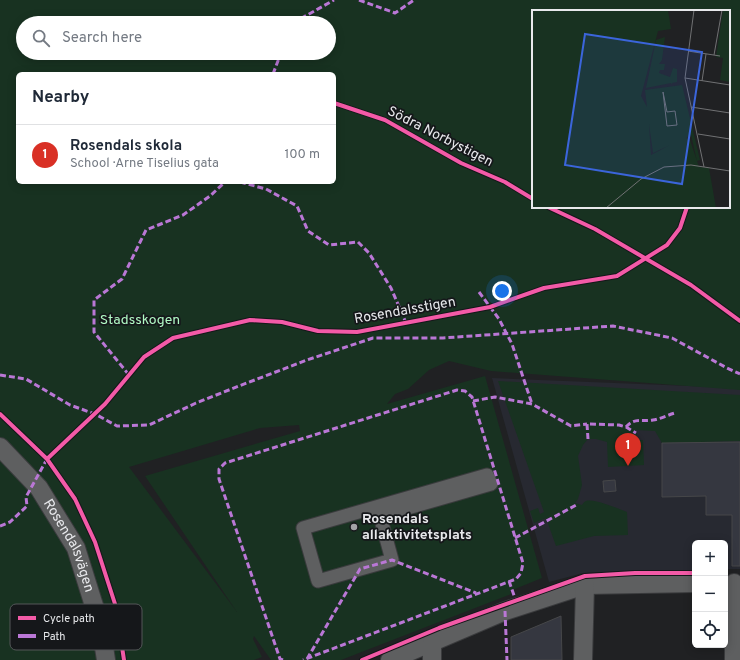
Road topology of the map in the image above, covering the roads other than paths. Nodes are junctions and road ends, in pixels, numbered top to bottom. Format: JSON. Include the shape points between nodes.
{"nodes":[{"id":1,"x":0,"y":447,"type":"edge"},
{"id":2,"x":487,"y":475,"type":"joint"},
{"id":3,"x":692,"y":583,"type":"edge"},
{"id":4,"x":733,"y":583,"type":"edge"},
{"id":5,"x":585,"y":585,"type":"junction"},
{"id":6,"x":94,"y":604,"type":"edge"},
{"id":7,"x":432,"y":642,"type":"junction"},
{"id":8,"x":104,"y":650,"type":"edge"},
{"id":9,"x":106,"y":660,"type":"edge"},
{"id":10,"x":390,"y":660,"type":"edge"},
{"id":11,"x":432,"y":660,"type":"edge"},
{"id":12,"x":583,"y":660,"type":"edge"},
{"id":13,"x":734,"y":660,"type":"edge"}],
"edges":[{"from":1,"to":6,"type":"street","name":"Rosendalsvägen","via":[[39,488],[76,548]]},
{"from":2,"to":2,"type":"street","via":[[491,484],[380,516],[392,560],[318,581],[303,528]]},
{"from":3,"to":5,"type":"street"},
{"from":4,"to":13,"type":"street"},
{"from":5,"to":7,"type":"street","via":[[505,611]]},
{"from":5,"to":12,"type":"street"},
{"from":7,"to":10,"type":"street"},
{"from":7,"to":11,"type":"street"},
{"from":8,"to":9,"type":"street","name":"Rosendalsvägen"}]}
